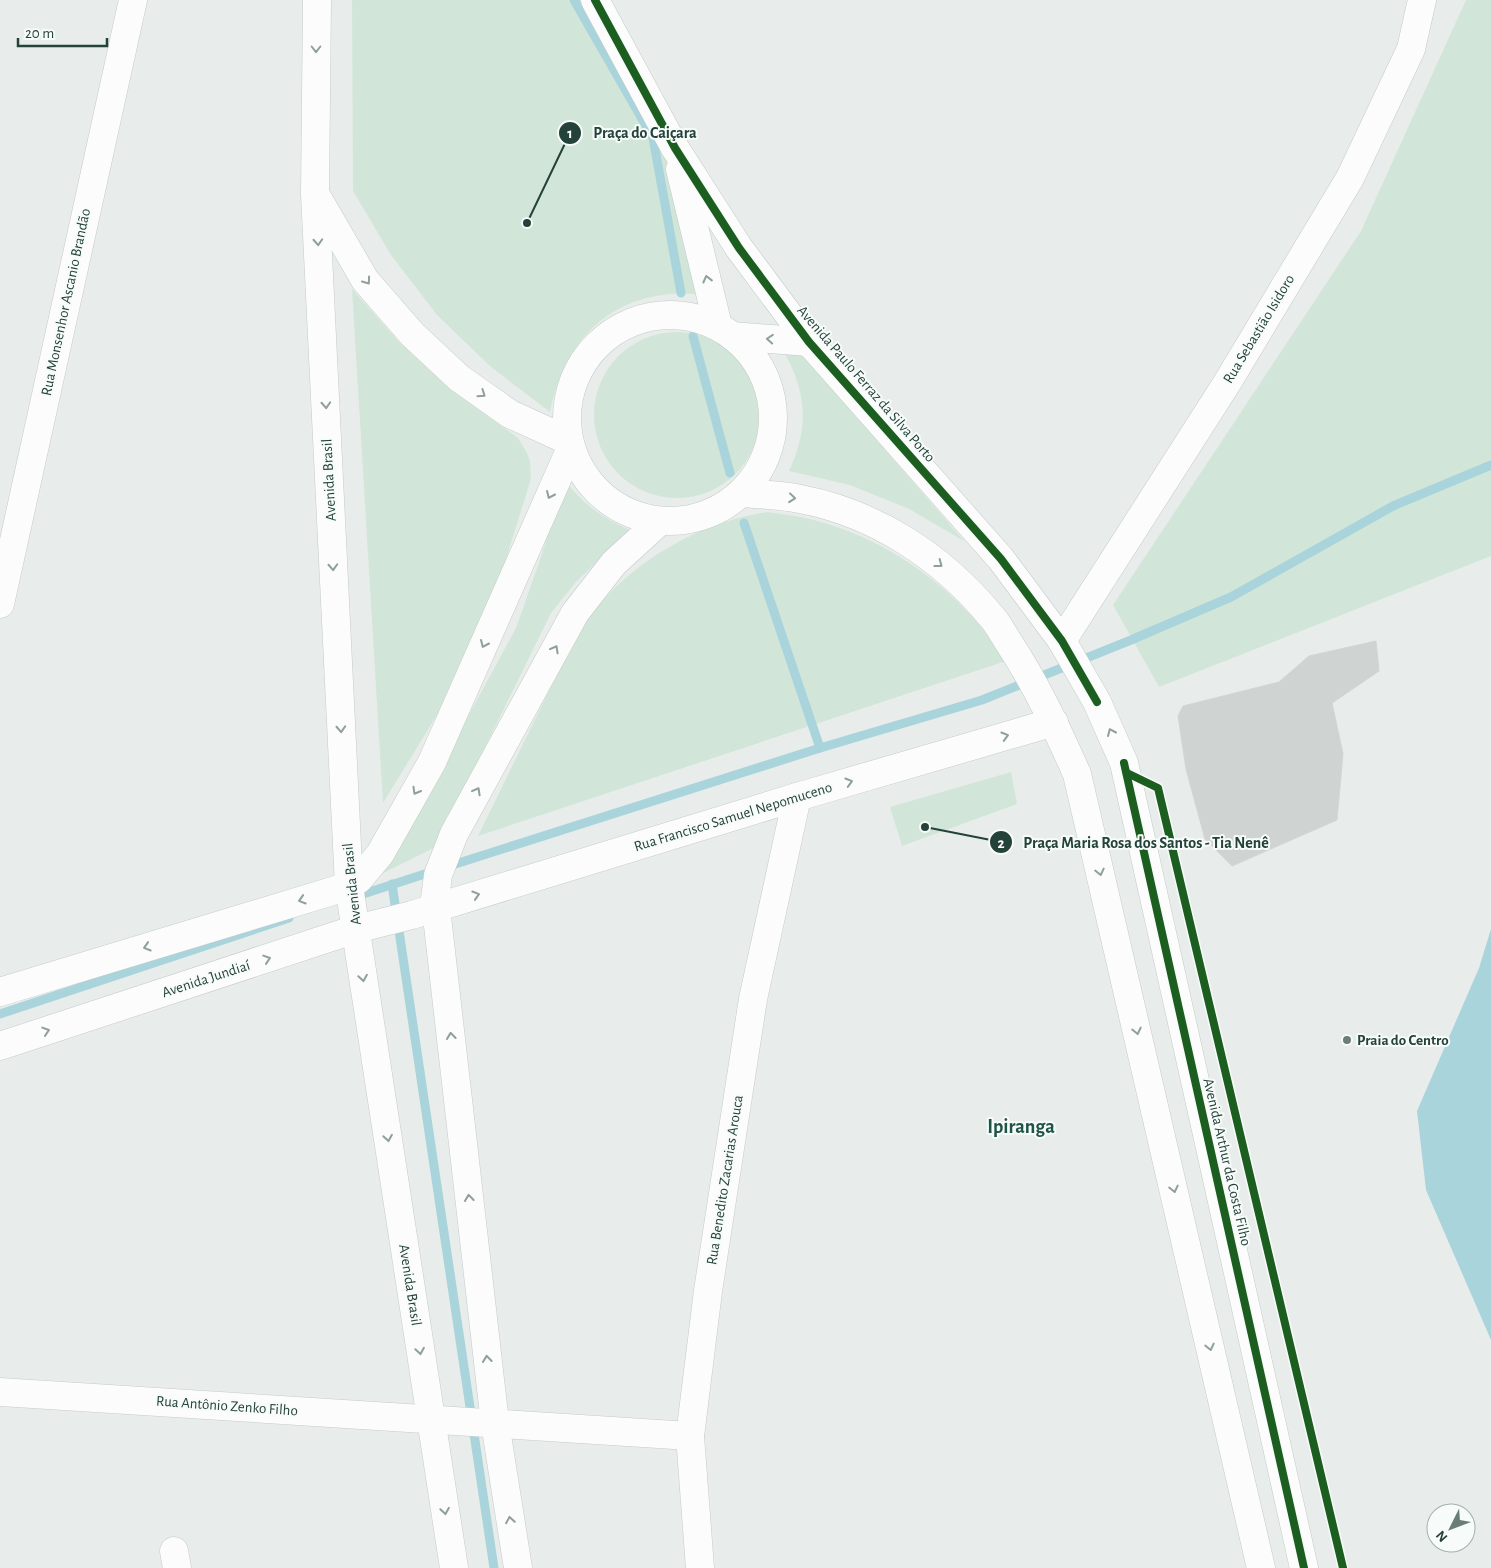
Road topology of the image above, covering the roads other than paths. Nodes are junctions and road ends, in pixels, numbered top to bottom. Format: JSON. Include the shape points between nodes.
{"nodes":[{"id":1,"x":133,"y":0,"type":"edge"},
{"id":2,"x":316,"y":0,"type":"edge"},
{"id":3,"x":595,"y":0,"type":"edge"},
{"id":4,"x":1422,"y":0,"type":"edge"},
{"id":5,"x":675,"y":148,"type":"junction"},
{"id":6,"x":315,"y":194,"type":"junction"},
{"id":7,"x":725,"y":331,"type":"junction"},
{"id":8,"x":809,"y":342,"type":"junction"},
{"id":9,"x":568,"y":445,"type":"junction"},
{"id":10,"x":744,"y":493,"type":"junction"},
{"id":11,"x":660,"y":522,"type":"junction"},
{"id":12,"x":0,"y":604,"type":"edge"},
{"id":13,"x":1066,"y":648,"type":"junction"},
{"id":14,"x":1097,"y":702,"type":"joint"},
{"id":15,"x":1049,"y":714,"type":"junction"},
{"id":16,"x":797,"y":797,"type":"junction"},
{"id":17,"x":357,"y":911,"type":"junction"},
{"id":18,"x":424,"y":911,"type":"junction"},
{"id":19,"x":0,"y":992,"type":"edge"},
{"id":20,"x":0,"y":1046,"type":"edge"},
{"id":21,"x":0,"y":1392,"type":"edge"},
{"id":22,"x":465,"y":1421,"type":"junction"},
{"id":23,"x":690,"y":1436,"type":"junction"},
{"id":24,"x":454,"y":1568,"type":"edge"},
{"id":25,"x":518,"y":1568,"type":"edge"},
{"id":26,"x":700,"y":1568,"type":"edge"},
{"id":27,"x":1261,"y":1568,"type":"edge"},
{"id":28,"x":1304,"y":1568,"type":"edge"}],
"edges":[{"from":1,"to":12,"type":"main road","name":"Rua Monsenhor Ascanio Brandão"},
{"from":2,"to":6,"type":"main road","one_way":true},
{"from":3,"to":5,"type":"main road","name":"Avenida Paulo Ferraz da Silva Porto"},
{"from":4,"to":13,"type":"main road","name":"Rua Sebastião Isidoro","via":[[1411,49],[1350,178]]},
{"from":7,"to":5,"type":"main road","one_way":true},
{"from":5,"to":8,"type":"main road","name":"Avenida Paulo Ferraz da Silva Porto","via":[[739,248]]},
{"from":6,"to":9,"type":"main road","one_way":true,"via":[[365,280],[412,334],[459,378],[510,414]]},
{"from":6,"to":17,"type":"main road","name":"Avenida Brasil","one_way":true},
{"from":8,"to":7,"type":"main road","one_way":true},
{"from":7,"to":9,"type":"main road","via":[[686,316],[651,316],[619,328],[592,349],[574,379],[564,417]]},
{"from":7,"to":10,"type":"main road","via":[[744,346],[763,372],[773,403],[773,435],[763,466]]},
{"from":8,"to":13,"type":"main road","name":"Avenida Paulo Ferraz da Silva Porto","via":[[1001,559]]},
{"from":9,"to":11,"type":"main road","via":[[582,475],[601,494],[628,513]]},
{"from":9,"to":17,"type":"main road","one_way":true,"via":[[432,762],[380,854],[359,879]]},
{"from":10,"to":11,"type":"main road","via":[[719,510],[698,518]]},
{"from":10,"to":15,"type":"main road","one_way":true,"via":[[800,499],[855,514],[906,540],[952,574],[991,616],[1022,663]]},
{"from":18,"to":11,"type":"main road","name":"Avenida Brasil","one_way":true,"via":[[435,898],[438,876],[454,834],[575,613],[614,563]]},
{"from":13,"to":14,"type":"main road","name":"Avenida Paulo Ferraz da Silva Porto"},
{"from":28,"to":14,"type":"main road","name":"Avenida Arthur da Costa Filho","one_way":true,"via":[[1124,763]]},
{"from":16,"to":15,"type":"main road","name":"Rua Francisco Samuel Nepomuceno","one_way":true},
{"from":15,"to":27,"type":"main road","one_way":true,"via":[[1077,774]]},
{"from":18,"to":16,"type":"main road","name":"Rua Francisco Samuel Nepomuceno","one_way":true},
{"from":16,"to":23,"type":"main road","name":"Rua Benedito Zacarias Arouca","via":[[753,999],[708,1291]]},
{"from":17,"to":18,"type":"main road","name":"Avenida Jundiaí"},
{"from":17,"to":19,"type":"main road","name":"Avenida Jundiaí","one_way":true},
{"from":20,"to":17,"type":"main road","name":"Avenida Jundiaí","one_way":true},
{"from":17,"to":22,"type":"main road","name":"Avenida Brasil","one_way":true},
{"from":22,"to":18,"type":"main road","name":"Avenida Brasil","one_way":true},
{"from":21,"to":22,"type":"main road","name":"Rua Antônio Zenko Filho"},
{"from":22,"to":23,"type":"main road","name":"Rua Antônio Zenko Filho"},
{"from":22,"to":24,"type":"main road","name":"Avenida Brasil","one_way":true},
{"from":25,"to":22,"type":"main road","name":"Avenida Brasil","one_way":true},
{"from":23,"to":26,"type":"main road","name":"Rua Benedito Zacarias Arouca"}]}
